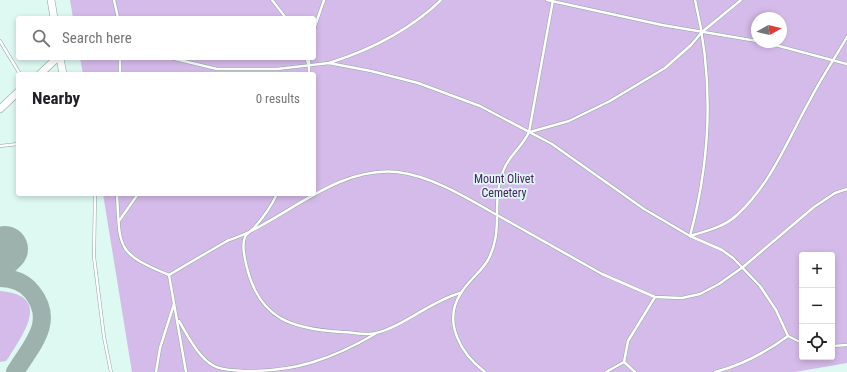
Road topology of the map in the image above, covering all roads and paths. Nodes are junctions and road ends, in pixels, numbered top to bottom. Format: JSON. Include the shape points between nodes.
{"nodes":[{"id":1,"x":51,"y":0,"type":"edge"},
{"id":2,"x":114,"y":0,"type":"edge"},
{"id":3,"x":272,"y":0,"type":"edge"},
{"id":4,"x":324,"y":0,"type":"edge"},
{"id":5,"x":441,"y":0,"type":"edge"},
{"id":6,"x":547,"y":0,"type":"edge"},
{"id":7,"x":696,"y":0,"type":"edge"},
{"id":8,"x":741,"y":0,"type":"edge"},
{"id":9,"x":553,"y":1,"type":"edge"},
{"id":10,"x":54,"y":16,"type":"edge"},
{"id":11,"x":118,"y":16,"type":"edge"},
{"id":12,"x":284,"y":16,"type":"edge"},
{"id":13,"x":316,"y":23,"type":"edge"},
{"id":14,"x":702,"y":32,"type":"junction"},
{"id":15,"x":847,"y":37,"type":"edge"},
{"id":16,"x":751,"y":40,"type":"edge"},
{"id":17,"x":0,"y":41,"type":"edge"},
{"id":18,"x":787,"y":48,"type":"edge"},
{"id":19,"x":120,"y":60,"type":"edge"},
{"id":20,"x":179,"y":60,"type":"edge"},
{"id":21,"x":307,"y":60,"type":"edge"},
{"id":22,"x":309,"y":60,"type":"edge"},
{"id":23,"x":833,"y":60,"type":"junction"},
{"id":24,"x":55,"y":61,"type":"edge"},
{"id":25,"x":61,"y":62,"type":"edge"},
{"id":26,"x":329,"y":63,"type":"junction"},
{"id":27,"x":847,"y":64,"type":"edge"},
{"id":28,"x":309,"y":66,"type":"junction"},
{"id":29,"x":19,"y":72,"type":"edge"},
{"id":30,"x":42,"y":72,"type":"edge"},
{"id":31,"x":63,"y":72,"type":"edge"},
{"id":32,"x":120,"y":72,"type":"edge"},
{"id":33,"x":309,"y":72,"type":"edge"},
{"id":34,"x":16,"y":94,"type":"edge"},
{"id":35,"x":0,"y":109,"type":"edge"},
{"id":36,"x":529,"y":132,"type":"junction"},
{"id":37,"x":16,"y":144,"type":"edge"},
{"id":38,"x":0,"y":146,"type":"edge"},
{"id":39,"x":847,"y":189,"type":"edge"},
{"id":40,"x":316,"y":194,"type":"edge"},
{"id":41,"x":95,"y":196,"type":"edge"},
{"id":42,"x":117,"y":196,"type":"edge"},
{"id":43,"x":137,"y":196,"type":"edge"},
{"id":44,"x":276,"y":196,"type":"edge"},
{"id":45,"x":313,"y":196,"type":"edge"},
{"id":46,"x":497,"y":215,"type":"junction"},
{"id":47,"x":119,"y":221,"type":"junction"},
{"id":48,"x":252,"y":231,"type":"junction"},
{"id":49,"x":690,"y":236,"type":"junction"},
{"id":50,"x":743,"y":267,"type":"junction"},
{"id":51,"x":170,"y":275,"type":"junction"},
{"id":52,"x":461,"y":293,"type":"junction"},
{"id":53,"x":655,"y":297,"type":"junction"},
{"id":54,"x":174,"y":304,"type":"junction"},
{"id":55,"x":179,"y":321,"type":"junction"},
{"id":56,"x":375,"y":334,"type":"junction"},
{"id":57,"x":788,"y":336,"type":"junction"},
{"id":58,"x":799,"y":342,"type":"edge"},
{"id":59,"x":847,"y":345,"type":"edge"},
{"id":60,"x":835,"y":346,"type":"edge"},
{"id":61,"x":624,"y":362,"type":"junction"},
{"id":62,"x":111,"y":372,"type":"edge"},
{"id":63,"x":156,"y":372,"type":"edge"},
{"id":64,"x":186,"y":372,"type":"edge"},
{"id":65,"x":485,"y":372,"type":"edge"},
{"id":66,"x":606,"y":372,"type":"edge"},
{"id":67,"x":635,"y":372,"type":"edge"},
{"id":68,"x":715,"y":372,"type":"edge"}],
"edges":[{"from":1,"to":10,"type":"street"},
{"from":2,"to":11,"type":"lane"},
{"from":3,"to":12,"type":"lane"},
{"from":4,"to":13,"type":"lane"},
{"from":5,"to":26,"type":"lane","via":[[389,38]]},
{"from":6,"to":9,"type":"lane"},
{"from":7,"to":14,"type":"lane"},
{"from":8,"to":14,"type":"lane"},
{"from":9,"to":14,"type":"lane","via":[[595,12]]},
{"from":9,"to":36,"type":"lane"},
{"from":14,"to":16,"type":"lane"},
{"from":14,"to":36,"type":"lane","via":[[665,68],[626,92],[569,121]]},
{"from":14,"to":49,"type":"lane","via":[[707,71],[708,139],[703,178]]},
{"from":15,"to":23,"type":"lane"},
{"from":17,"to":29,"type":"lane"},
{"from":18,"to":23,"type":"lane"},
{"from":19,"to":32,"type":"lane"},
{"from":20,"to":28,"type":"lane","via":[[217,69]]},
{"from":21,"to":28,"type":"lane"},
{"from":22,"to":28,"type":"lane"},
{"from":23,"to":27,"type":"lane"},
{"from":23,"to":49,"type":"lane","via":[[758,191],[736,216],[710,230]]},
{"from":24,"to":25,"type":"street"},
{"from":24,"to":30,"type":"street"},
{"from":25,"to":31,"type":"street"},
{"from":26,"to":28,"type":"lane"},
{"from":26,"to":36,"type":"lane","via":[[371,71],[440,90],[500,115]]},
{"from":28,"to":33,"type":"lane"},
{"from":34,"to":35,"type":"street"},
{"from":36,"to":46,"type":"lane","via":[[502,173],[498,189]]},
{"from":36,"to":49,"type":"lane","via":[[568,155],[644,209]]},
{"from":37,"to":38,"type":"lane"},
{"from":39,"to":50,"type":"lane","via":[[835,193],[814,207]]},
{"from":40,"to":46,"type":"lane","via":[[350,178],[384,172],[412,175]]},
{"from":41,"to":62,"type":"lane","via":[[94,257]]},
{"from":42,"to":47,"type":"lane"},
{"from":43,"to":47,"type":"lane"},
{"from":44,"to":48,"type":"lane"},
{"from":45,"to":48,"type":"lane"},
{"from":46,"to":52,"type":"lane","via":[[492,252],[487,262]]},
{"from":46,"to":53,"type":"lane","via":[[587,267]]},
{"from":47,"to":51,"type":"lane","via":[[120,239],[128,253],[140,262]]},
{"from":48,"to":51,"type":"lane","via":[[229,240]]},
{"from":48,"to":56,"type":"lane","via":[[245,238],[246,263],[255,291],[268,311],[284,321],[305,328]]},
{"from":49,"to":50,"type":"lane","via":[[722,250]]},
{"from":50,"to":53,"type":"lane","via":[[700,294],[682,298]]},
{"from":50,"to":57,"type":"lane","via":[[776,310]]},
{"from":51,"to":54,"type":"lane"},
{"from":52,"to":56,"type":"lane","via":[[443,299]]},
{"from":52,"to":65,"type":"lane","via":[[454,314],[456,337],[465,353]]},
{"from":53,"to":61,"type":"lane","via":[[628,341]]},
{"from":54,"to":55,"type":"lane"},
{"from":54,"to":63,"type":"lane","via":[[160,348]]},
{"from":55,"to":56,"type":"lane","via":[[202,357],[221,369],[234,370],[279,370],[298,367],[334,355]]},
{"from":55,"to":64,"type":"lane"},
{"from":57,"to":58,"type":"lane"},
{"from":57,"to":68,"type":"lane","via":[[743,364]]},
{"from":59,"to":60,"type":"lane"},
{"from":61,"to":66,"type":"lane"},
{"from":61,"to":67,"type":"lane"}]}
